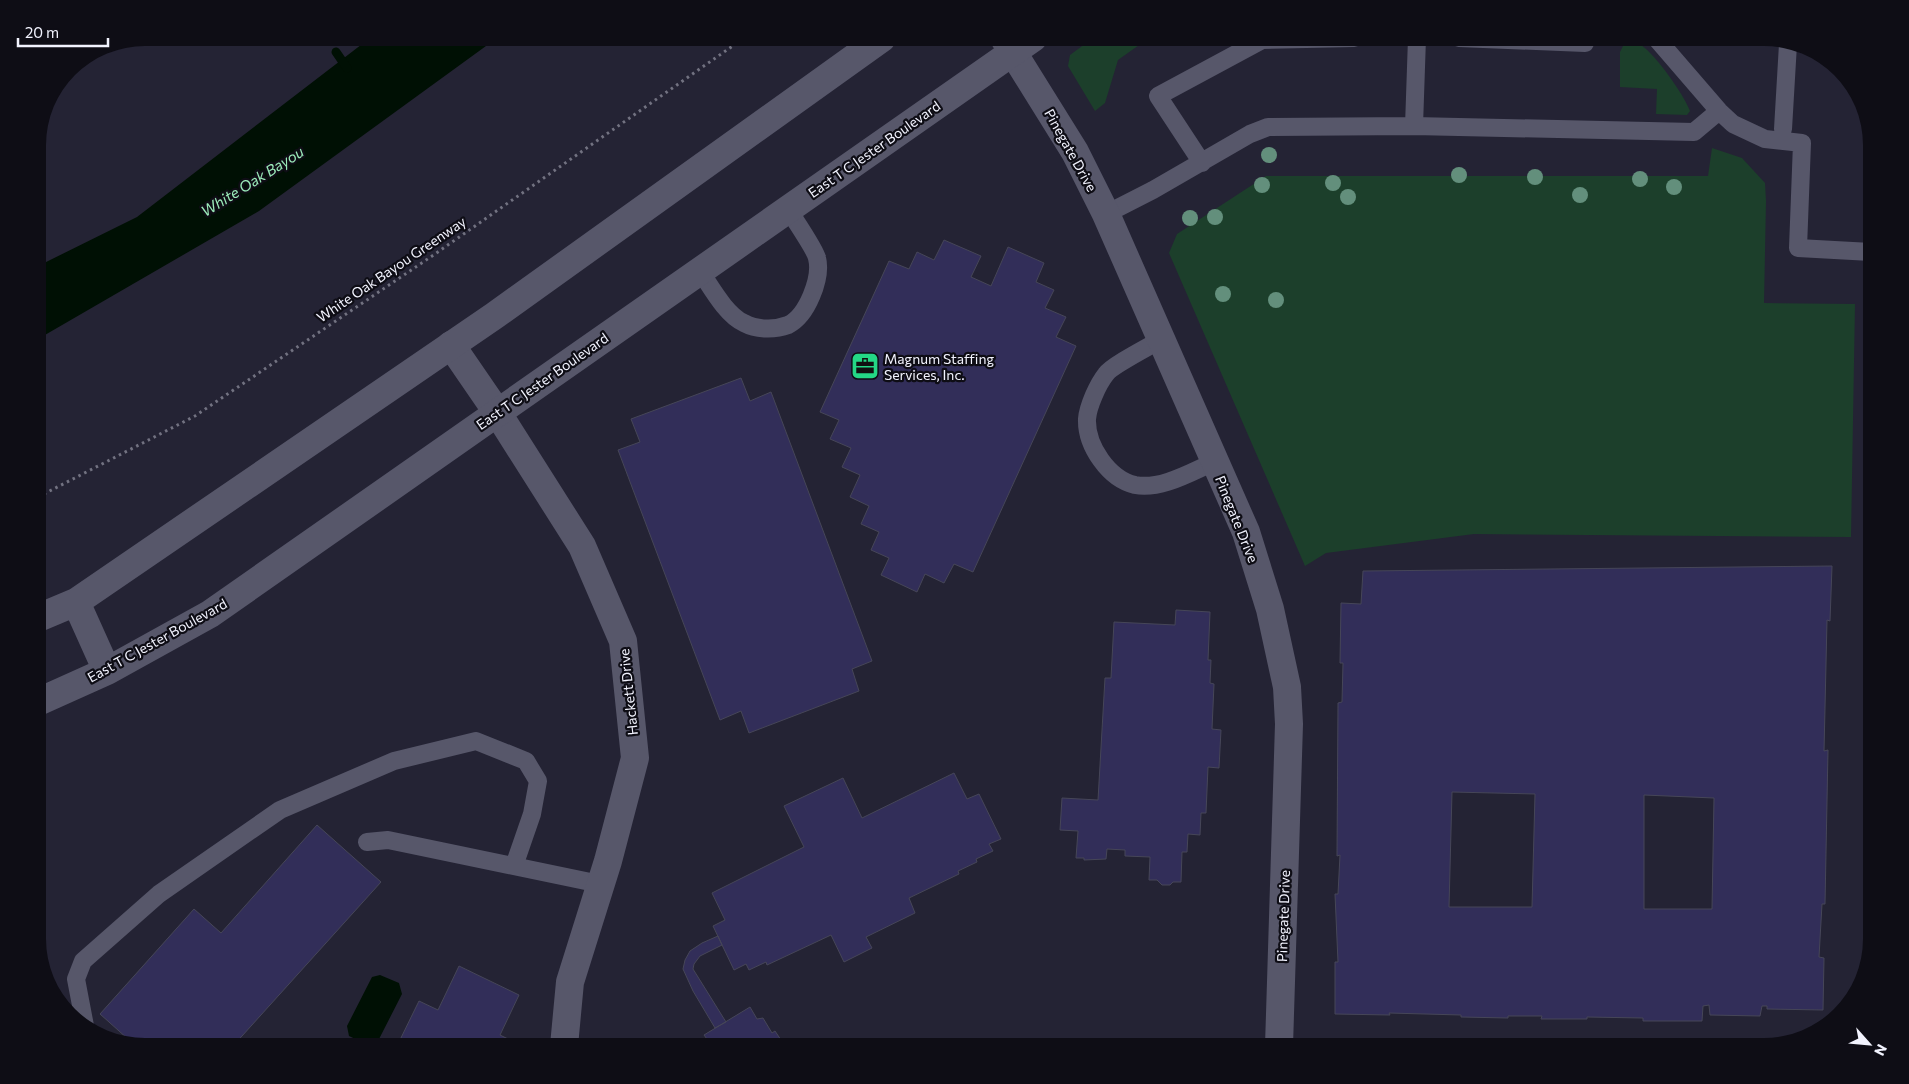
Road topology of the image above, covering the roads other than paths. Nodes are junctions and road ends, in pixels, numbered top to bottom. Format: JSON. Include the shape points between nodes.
{"nodes":[{"id":1,"x":871,"y":46,"type":"edge"},
{"id":2,"x":1012,"y":46,"type":"edge"},
{"id":3,"x":1019,"y":46,"type":"edge"},
{"id":4,"x":1251,"y":46,"type":"edge"},
{"id":5,"x":1417,"y":46,"type":"edge"},
{"id":6,"x":1663,"y":46,"type":"edge"},
{"id":7,"x":1788,"y":50,"type":"edge"},
{"id":8,"x":1719,"y":111,"type":"junction"},
{"id":9,"x":1414,"y":126,"type":"junction"},
{"id":10,"x":1783,"y":129,"type":"dead end"},
{"id":11,"x":1202,"y":163,"type":"junction"},
{"id":12,"x":788,"y":209,"type":"junction"},
{"id":13,"x":1106,"y":214,"type":"junction"},
{"id":14,"x":1863,"y":252,"type":"edge"},
{"id":15,"x":700,"y":271,"type":"junction"},
{"id":16,"x":1160,"y":340,"type":"junction"},
{"id":17,"x":451,"y":345,"type":"junction"},
{"id":18,"x":497,"y":412,"type":"junction"},
{"id":19,"x":1214,"y":462,"type":"junction"},
{"id":20,"x":76,"y":602,"type":"junction"},
{"id":21,"x":46,"y":615,"type":"edge"},
{"id":22,"x":107,"y":670,"type":"junction"},
{"id":23,"x":46,"y":698,"type":"edge"},
{"id":24,"x":367,"y":842,"type":"dead end"},
{"id":25,"x":514,"y":866,"type":"junction"},
{"id":26,"x":600,"y":884,"type":"junction"},
{"id":27,"x":83,"y":1015,"type":"edge"},
{"id":28,"x":565,"y":1038,"type":"edge"},
{"id":29,"x":1279,"y":1038,"type":"edge"}],
"edges":[{"from":1,"to":17,"type":"street"},
{"from":2,"to":12,"type":"street","name":"East T C Jester Boulevard"},
{"from":3,"to":13,"type":"street","name":"Pinegate Drive"},
{"from":4,"to":11,"type":"lane","via":[[1158,96]]},
{"from":5,"to":9,"type":"lane"},
{"from":6,"to":8,"type":"lane"},
{"from":7,"to":10,"type":"lane"},
{"from":8,"to":9,"type":"lane","via":[[1694,132]]},
{"from":8,"to":14,"type":"lane","via":[[1733,124],[1766,139],[1802,143],[1798,248]]},
{"from":9,"to":11,"type":"lane","via":[[1268,127]]},
{"from":11,"to":13,"type":"lane"},
{"from":12,"to":15,"type":"street","name":"East T C Jester Boulevard"},
{"from":12,"to":15,"type":"lane","via":[[817,258],[817,285],[806,308],[789,324],[767,329],[743,323],[725,307]]},
{"from":13,"to":16,"type":"street","name":"Pinegate Drive"},
{"from":15,"to":18,"type":"street","name":"East T C Jester Boulevard"},
{"from":16,"to":19,"type":"street","name":"Pinegate Drive"},
{"from":16,"to":19,"type":"lane","via":[[1107,372],[1094,394],[1087,419],[1092,446],[1110,472],[1134,485],[1156,485]]},
{"from":17,"to":18,"type":"street","name":"Hackett Drive"},
{"from":17,"to":20,"type":"street"},
{"from":18,"to":22,"type":"street","name":"East T C Jester Boulevard","via":[[210,614]]},
{"from":18,"to":26,"type":"street","name":"Hackett Drive","via":[[582,546],[623,641],[635,758]]},
{"from":19,"to":29,"type":"street","name":"Pinegate Drive","via":[[1246,532],[1270,609],[1287,687],[1290,724]]},
{"from":20,"to":21,"type":"street"},
{"from":20,"to":22,"type":"street"},
{"from":22,"to":23,"type":"street","name":"East T C Jester Boulevard"},
{"from":24,"to":25,"type":"lane","via":[[388,840]]},
{"from":25,"to":26,"type":"lane"},
{"from":25,"to":27,"type":"lane","via":[[532,814],[538,781],[526,760],[476,741],[394,761],[280,810],[159,894],[83,961],[76,979]]},
{"from":26,"to":28,"type":"street","name":"Hackett Drive","via":[[570,982]]}]}
